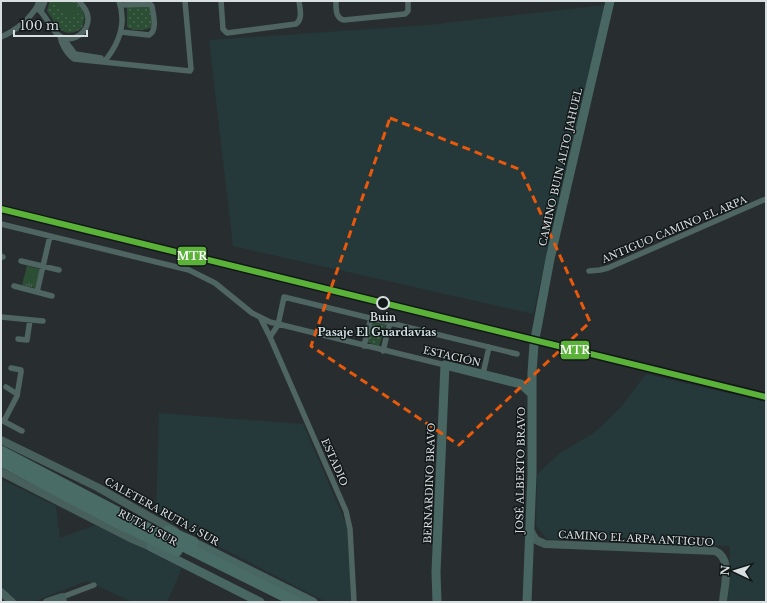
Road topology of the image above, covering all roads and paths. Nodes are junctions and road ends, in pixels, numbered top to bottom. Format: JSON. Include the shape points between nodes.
{"nodes":[{"id":1,"x":45,"y":1,"type":"edge"},
{"id":2,"x":80,"y":1,"type":"edge"},
{"id":3,"x":185,"y":1,"type":"edge"},
{"id":4,"x":221,"y":1,"type":"edge"},
{"id":5,"x":300,"y":1,"type":"edge"},
{"id":6,"x":336,"y":1,"type":"edge"},
{"id":7,"x":408,"y":1,"type":"edge"},
{"id":8,"x":610,"y":1,"type":"edge"},
{"id":9,"x":120,"y":3,"type":"edge"},
{"id":10,"x":39,"y":6,"type":"edge"},
{"id":11,"x":121,"y":32,"type":"junction"},
{"id":12,"x":1,"y":37,"type":"edge"},
{"id":13,"x":62,"y":37,"type":"junction"},
{"id":14,"x":106,"y":60,"type":"junction"},
{"id":15,"x":766,"y":199,"type":"edge"},
{"id":16,"x":1,"y":224,"type":"edge"},
{"id":17,"x":50,"y":236,"type":"junction"},
{"id":18,"x":21,"y":261,"type":"dead end"},
{"id":19,"x":43,"y":266,"type":"junction"},
{"id":20,"x":59,"y":270,"type":"dead end"},
{"id":21,"x":589,"y":271,"type":"dead end"},
{"id":22,"x":14,"y":286,"type":"dead end"},
{"id":23,"x":37,"y":292,"type":"junction"},
{"id":24,"x":52,"y":296,"type":"dead end"},
{"id":25,"x":1,"y":317,"type":"edge"},
{"id":26,"x":261,"y":318,"type":"junction"},
{"id":27,"x":371,"y":318,"type":"junction"},
{"id":28,"x":30,"y":320,"type":"junction"},
{"id":29,"x":43,"y":321,"type":"dead end"},
{"id":30,"x":390,"y":322,"type":"junction"},
{"id":31,"x":278,"y":325,"type":"junction"},
{"id":32,"x":270,"y":336,"type":"junction"},
{"id":33,"x":18,"y":339,"type":"dead end"},
{"id":34,"x":535,"y":339,"type":"joint"},
{"id":35,"x":364,"y":346,"type":"junction"},
{"id":36,"x":489,"y":347,"type":"junction"},
{"id":37,"x":383,"y":351,"type":"junction"},
{"id":38,"x":517,"y":354,"type":"dead end"},
{"id":39,"x":444,"y":365,"type":"junction"},
{"id":40,"x":11,"y":368,"type":"dead end"},
{"id":41,"x":532,"y":373,"type":"junction"},
{"id":42,"x":483,"y":374,"type":"junction"},
{"id":43,"x":514,"y":382,"type":"junction"},
{"id":44,"x":6,"y":387,"type":"dead end"},
{"id":45,"x":17,"y":394,"type":"junction"},
{"id":46,"x":532,"y":394,"type":"junction"},
{"id":47,"x":2,"y":421,"type":"edge"},
{"id":48,"x":22,"y":431,"type":"dead end"},
{"id":49,"x":1,"y":440,"type":"edge"},
{"id":50,"x":1,"y":451,"type":"edge"},
{"id":51,"x":1,"y":461,"type":"edge"},
{"id":52,"x":1,"y":472,"type":"edge"},
{"id":53,"x":65,"y":495,"type":"junction"},
{"id":54,"x":105,"y":505,"type":"junction"},
{"id":55,"x":530,"y":530,"type":"junction"},
{"id":56,"x":193,"y":542,"type":"junction"},
{"id":57,"x":151,"y":547,"type":"junction"},
{"id":58,"x":94,"y":585,"type":"dead end"},
{"id":59,"x":1,"y":592,"type":"edge"},
{"id":60,"x":62,"y":600,"type":"edge"},
{"id":61,"x":12,"y":602,"type":"edge"},
{"id":62,"x":47,"y":602,"type":"edge"},
{"id":63,"x":260,"y":602,"type":"edge"},
{"id":64,"x":281,"y":602,"type":"edge"},
{"id":65,"x":296,"y":602,"type":"edge"},
{"id":66,"x":313,"y":602,"type":"edge"},
{"id":67,"x":354,"y":602,"type":"edge"},
{"id":68,"x":437,"y":602,"type":"edge"},
{"id":69,"x":527,"y":602,"type":"edge"},
{"id":70,"x":723,"y":602,"type":"edge"}],
"edges":[{"from":1,"to":10,"type":"street"},
{"from":2,"to":13,"type":"street","via":[[88,15],[86,28],[77,37]]},
{"from":3,"to":14,"type":"street","via":[[190,70]]},
{"from":4,"to":5,"type":"street","via":[[223,29],[230,33],[297,24],[300,17]]},
{"from":6,"to":7,"type":"street","via":[[337,15],[340,19],[403,15],[409,9]]},
{"from":8,"to":34,"type":"main road","name":"CAMINO BUIN ALTO JAHUEL","via":[[555,236]]},
{"from":9,"to":11,"type":"street","via":[[123,20]]},
{"from":9,"to":11,"type":"street","via":[[150,4],[154,29],[149,35]]},
{"from":10,"to":12,"type":"street","via":[[16,29]]},
{"from":10,"to":13,"type":"street"},
{"from":11,"to":14,"type":"street"},
{"from":13,"to":14,"type":"street","via":[[62,44],[74,59]]},
{"from":15,"to":21,"type":"street","name":"ANTIGUO CAMINO EL ARPA","via":[[608,268]]},
{"from":16,"to":17,"type":"street","name":"ESTACIÓN"},
{"from":17,"to":19,"type":"street"},
{"from":17,"to":26,"type":"street","name":"ESTACIÓN","via":[[195,272],[215,283]]},
{"from":18,"to":19,"type":"street"},
{"from":19,"to":20,"type":"street"},
{"from":19,"to":23,"type":"street"},
{"from":22,"to":23,"type":"street"},
{"from":23,"to":24,"type":"street"},
{"from":25,"to":28,"type":"street"},
{"from":26,"to":31,"type":"street","name":"ESTACIÓN"},
{"from":26,"to":32,"type":"street","name":"ESTADIO"},
{"from":27,"to":30,"type":"street"},
{"from":27,"to":31,"type":"street","via":[[284,297]]},
{"from":27,"to":35,"type":"street"},
{"from":28,"to":29,"type":"street"},
{"from":28,"to":33,"type":"street","via":[[27,340]]},
{"from":30,"to":36,"type":"street"},
{"from":30,"to":37,"type":"street"},
{"from":31,"to":32,"type":"street"},
{"from":31,"to":35,"type":"street","name":"ESTACIÓN"},
{"from":32,"to":67,"type":"street","name":"ESTADIO","via":[[346,512],[350,529]]},
{"from":34,"to":41,"type":"main road","name":"JOSÉ ALBERTO BRAVO"},
{"from":35,"to":37,"type":"street","name":"ESTACIÓN"},
{"from":36,"to":38,"type":"street"},
{"from":36,"to":42,"type":"street"},
{"from":37,"to":39,"type":"street","name":"ESTACIÓN"},
{"from":39,"to":42,"type":"main road","name":"ESTACIÓN"},
{"from":39,"to":68,"type":"main road","name":"BERNARDINO BRAVO"},
{"from":40,"to":45,"type":"street","via":[[21,371]]},
{"from":41,"to":43,"type":"main road","via":[[525,380]]},
{"from":41,"to":46,"type":"main road","name":"JOSÉ ALBERTO BRAVO"},
{"from":42,"to":43,"type":"main road","name":"ESTACIÓN"},
{"from":43,"to":46,"type":"main road","name":"ESTACIÓN","via":[[524,386]]},
{"from":44,"to":45,"type":"street"},
{"from":45,"to":47,"type":"street"},
{"from":46,"to":55,"type":"main road","name":"JOSÉ ALBERTO BRAVO"},
{"from":47,"to":48,"type":"street"},
{"from":49,"to":56,"type":"main road","name":"CALETERA RUTA 5 SUR","via":[[96,487]]},
{"from":50,"to":54,"type":"highway","name":"RUTA 5 SUR"},
{"from":51,"to":53,"type":"highway","name":"RUTA 5 SUR"},
{"from":52,"to":57,"type":"main road"},
{"from":53,"to":57,"type":"highway"},
{"from":53,"to":64,"type":"highway","name":"RUTA 5 SUR"},
{"from":54,"to":56,"type":"highway"},
{"from":54,"to":65,"type":"highway","name":"RUTA 5 SUR"},
{"from":55,"to":69,"type":"main road","name":"JOSÉ ALBERTO BRAVO"},
{"from":55,"to":70,"type":"main road","name":"CAMINO EL ARPA ANTIGUO","via":[[536,540],[545,544],[715,551],[723,556],[726,565]]},
{"from":56,"to":66,"type":"main road","name":"CALETERA RUTA 5 SUR"},
{"from":57,"to":63,"type":"main road"},
{"from":58,"to":60,"type":"street"},
{"from":59,"to":61,"type":"main road"},
{"from":60,"to":62,"type":"main road"}]}
